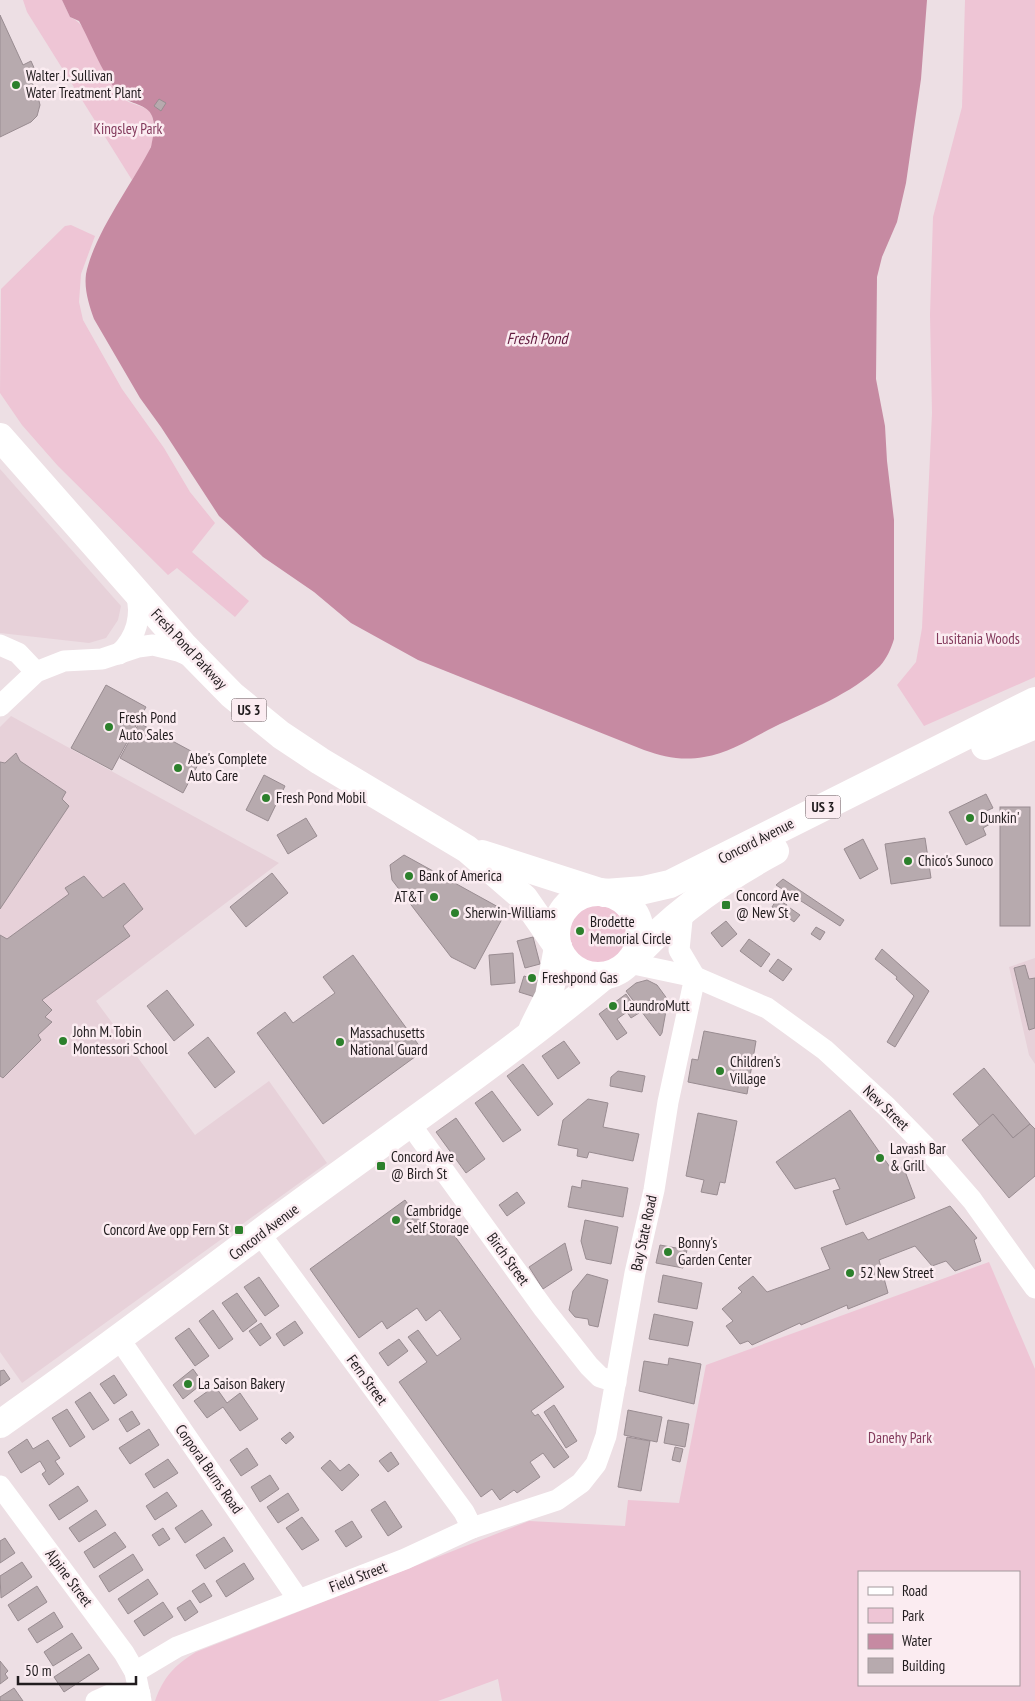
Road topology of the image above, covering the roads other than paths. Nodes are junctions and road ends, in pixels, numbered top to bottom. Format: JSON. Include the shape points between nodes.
{"nodes":[{"id":1,"x":0,"y":437,"type":"edge"},
{"id":2,"x":136,"y":592,"type":"junction"},
{"id":3,"x":0,"y":645,"type":"edge"},
{"id":4,"x":119,"y":654,"type":"junction"},
{"id":5,"x":194,"y":658,"type":"junction"},
{"id":6,"x":36,"y":672,"type":"junction"},
{"id":7,"x":1035,"y":701,"type":"edge"},
{"id":8,"x":0,"y":706,"type":"edge"},
{"id":9,"x":1035,"y":726,"type":"edge"},
{"id":10,"x":467,"y":849,"type":"junction"},
{"id":11,"x":603,"y":892,"type":"junction"},
{"id":12,"x":683,"y":910,"type":"junction"},
{"id":13,"x":558,"y":946,"type":"junction"},
{"id":14,"x":630,"y":962,"type":"junction"},
{"id":15,"x":604,"y":976,"type":"junction"},
{"id":16,"x":695,"y":977,"type":"junction"},
{"id":17,"x":526,"y":1038,"type":"junction"},
{"id":18,"x":410,"y":1124,"type":"junction"},
{"id":19,"x":260,"y":1234,"type":"junction"},
{"id":20,"x":1035,"y":1288,"type":"edge"},
{"id":21,"x":120,"y":1340,"type":"junction"},
{"id":22,"x":616,"y":1382,"type":"junction"},
{"id":23,"x":0,"y":1424,"type":"edge"},
{"id":24,"x":581,"y":1483,"type":"joint"},
{"id":25,"x":0,"y":1486,"type":"edge"},
{"id":26,"x":472,"y":1528,"type":"junction"},
{"id":27,"x":298,"y":1599,"type":"junction"},
{"id":28,"x":135,"y":1672,"type":"junction"},
{"id":29,"x":140,"y":1698,"type":"edge"},
{"id":30,"x":96,"y":1701,"type":"edge"}],
"edges":[{"from":1,"to":2,"type":"main road","name":"Fresh Pond Parkway","number":"US 3"},
{"from":2,"to":4,"type":"street","via":[[138,622],[129,643]]},
{"from":2,"to":5,"type":"main road","name":"Fresh Pond Parkway","number":"US 3"},
{"from":3,"to":6,"type":"street","via":[[18,653]]},
{"from":4,"to":5,"type":"street","via":[[153,645]]},
{"from":4,"to":6,"type":"street","via":[[64,661]]},
{"from":5,"to":10,"type":"main road","name":"Fresh Pond Parkway","number":"US 3","via":[[248,708],[302,750]]},
{"from":6,"to":8,"type":"street"},
{"from":7,"to":11,"type":"main road","name":"Concord Avenue","number":"US 3","via":[[670,884],[647,890]]},
{"from":9,"to":12,"type":"main road","name":"Concord Avenue","number":"US 3","via":[[993,742],[777,850]]},
{"from":10,"to":11,"type":"main road","name":"Fresh Pond Parkway","number":"US 3"},
{"from":10,"to":13,"type":"main road","name":"Fresh Pond Parkway","number":"US 3","via":[[524,898]]},
{"from":11,"to":13,"type":"main road","via":[[580,896],[565,909],[557,927]]},
{"from":11,"to":14,"type":"main road","via":[[625,902],[638,919],[640,941]]},
{"from":12,"to":14,"type":"main road","name":"Concord Avenue","number":"US 3","via":[[657,932]]},
{"from":12,"to":16,"type":"street","via":[[679,950]]},
{"from":13,"to":15,"type":"main road","number":"US 3","via":[[565,960],[576,970]]},
{"from":13,"to":17,"type":"main road","name":"Concord Avenue","via":[[546,1004]]},
{"from":14,"to":15,"type":"main road","number":"US 3"},
{"from":14,"to":16,"type":"street","name":"New Street"},
{"from":15,"to":17,"type":"main road","name":"Concord Avenue"},
{"from":16,"to":20,"type":"street","name":"New Street","via":[[768,1008],[825,1050],[869,1090],[972,1200]]},
{"from":16,"to":22,"type":"street","name":"Bay State Road","via":[[668,1102]]},
{"from":17,"to":18,"type":"main road","name":"Concord Avenue"},
{"from":18,"to":19,"type":"main road","name":"Concord Avenue"},
{"from":18,"to":22,"type":"street","name":"Birch Street","via":[[589,1366],[600,1377]]},
{"from":19,"to":21,"type":"main road","name":"Concord Avenue"},
{"from":19,"to":26,"type":"street","name":"Fern Street","via":[[464,1512]]},
{"from":21,"to":23,"type":"main road","name":"Concord Avenue"},
{"from":21,"to":27,"type":"street","name":"Corporal Burns Road"},
{"from":22,"to":24,"type":"street","name":"Bay State Road","via":[[601,1454]]},
{"from":24,"to":26,"type":"street","name":"Field Street","via":[[557,1500]]},
{"from":25,"to":28,"type":"street","name":"Alpine Street"},
{"from":26,"to":27,"type":"street","name":"Field Street","via":[[404,1559]]},
{"from":27,"to":28,"type":"street","name":"Field Street","via":[[177,1647]]},
{"from":28,"to":29,"type":"street","name":"Alpine Street"},
{"from":29,"to":30,"type":"street","via":[[114,1693]]}]}
